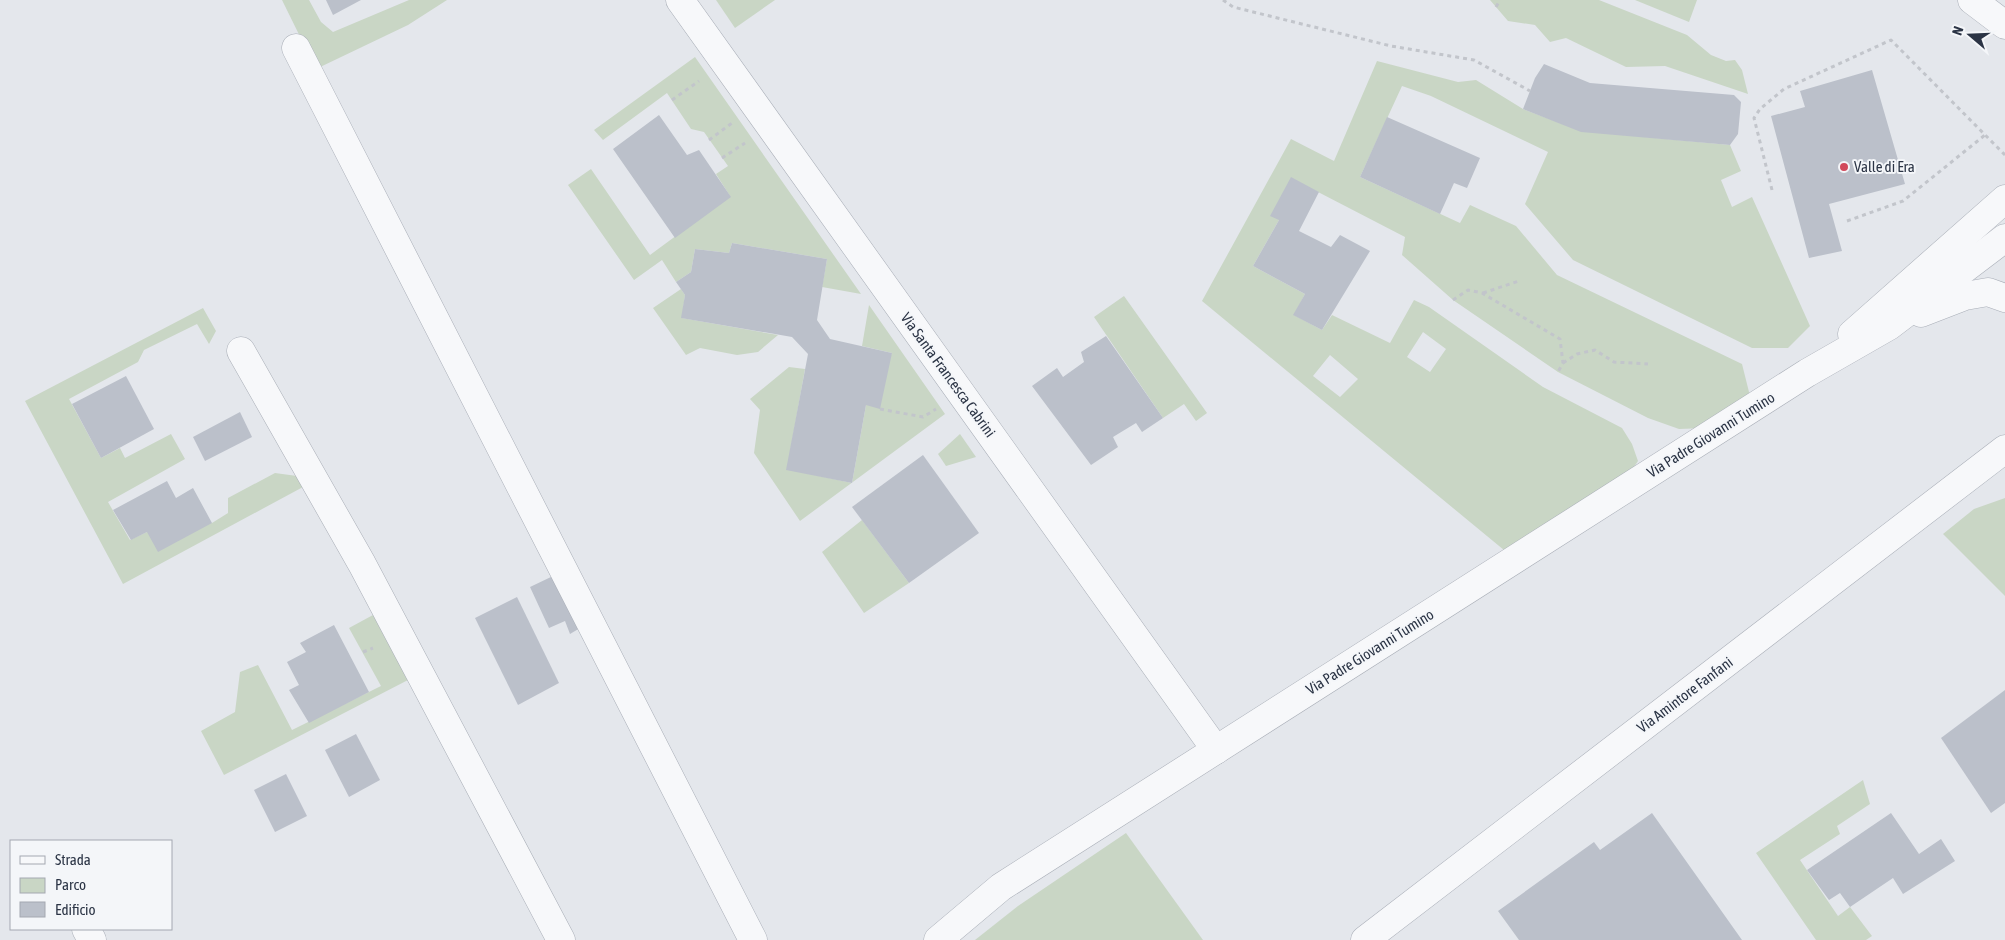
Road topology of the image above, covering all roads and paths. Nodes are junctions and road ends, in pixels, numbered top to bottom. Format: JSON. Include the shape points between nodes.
{"nodes":[{"id":1,"x":680,"y":0,"type":"edge"},
{"id":2,"x":1223,"y":0,"type":"edge"},
{"id":3,"x":1500,"y":0,"type":"edge"},
{"id":4,"x":1972,"y":0,"type":"edge"},
{"id":5,"x":1496,"y":7,"type":"dead end"},
{"id":6,"x":2005,"y":25,"type":"edge"},
{"id":7,"x":296,"y":48,"type":"dead end"},
{"id":8,"x":701,"y":80,"type":"dead end"},
{"id":9,"x":1530,"y":91,"type":"dead end"},
{"id":10,"x":672,"y":100,"type":"dead end"},
{"id":11,"x":738,"y":119,"type":"dead end"},
{"id":12,"x":1985,"y":135,"type":"junction"},
{"id":13,"x":752,"y":138,"type":"dead end"},
{"id":14,"x":709,"y":140,"type":"dead end"},
{"id":15,"x":2005,"y":155,"type":"edge"},
{"id":16,"x":722,"y":158,"type":"dead end"},
{"id":17,"x":1772,"y":190,"type":"dead end"},
{"id":18,"x":2005,"y":199,"type":"edge"},
{"id":19,"x":1847,"y":221,"type":"dead end"},
{"id":20,"x":2005,"y":238,"type":"edge"},
{"id":21,"x":1519,"y":281,"type":"dead end"},
{"id":22,"x":1482,"y":293,"type":"junction"},
{"id":23,"x":2005,"y":298,"type":"edge"},
{"id":24,"x":1453,"y":300,"type":"dead end"},
{"id":25,"x":1889,"y":326,"type":"junction"},
{"id":26,"x":241,"y":352,"type":"dead end"},
{"id":27,"x":1563,"y":363,"type":"junction"},
{"id":28,"x":1648,"y":364,"type":"dead end"},
{"id":29,"x":1558,"y":372,"type":"dead end"},
{"id":30,"x":1807,"y":372,"type":"junction"},
{"id":31,"x":940,"y":406,"type":"dead end"},
{"id":32,"x":880,"y":408,"type":"dead end"},
{"id":33,"x":2005,"y":450,"type":"edge"},
{"id":34,"x":1216,"y":750,"type":"junction"},
{"id":35,"x":561,"y":940,"type":"edge"},
{"id":36,"x":753,"y":940,"type":"edge"},
{"id":37,"x":938,"y":940,"type":"edge"},
{"id":38,"x":1365,"y":940,"type":"edge"}],
"edges":[{"from":1,"to":34,"type":"street","name":"Via Santa Francesca Cabrini"},
{"from":2,"to":9,"type":"path","via":[[1233,7],[1391,46],[1474,60]]},
{"from":3,"to":5,"type":"path"},
{"from":4,"to":6,"type":"street"},
{"from":7,"to":36,"type":"street"},
{"from":8,"to":10,"type":"path"},
{"from":11,"to":14,"type":"path"},
{"from":12,"to":15,"type":"path"},
{"from":12,"to":17,"type":"path","via":[[1892,40],[1784,89],[1760,108],[1754,118]]},
{"from":12,"to":19,"type":"path","via":[[1903,201]]},
{"from":13,"to":16,"type":"path"},
{"from":18,"to":30,"type":"street"},
{"from":20,"to":25,"type":"street"},
{"from":21,"to":22,"type":"path"},
{"from":22,"to":24,"type":"path","via":[[1468,290]]},
{"from":22,"to":27,"type":"path","via":[[1560,340]]},
{"from":23,"to":25,"type":"street","via":[[1988,292],[1965,296]]},
{"from":25,"to":30,"type":"street"},
{"from":26,"to":35,"type":"street","via":[[362,564]]},
{"from":27,"to":28,"type":"path","via":[[1577,354],[1595,350],[1614,362]]},
{"from":27,"to":29,"type":"path"},
{"from":30,"to":34,"type":"street","name":"Via Padre Giovanni Tumino"},
{"from":31,"to":32,"type":"path","via":[[923,418]]},
{"from":33,"to":38,"type":"street","name":"Via Amintore Fanfani"},
{"from":34,"to":37,"type":"street","name":"Via Padre Giovanni Tumino","via":[[1001,887]]}]}
